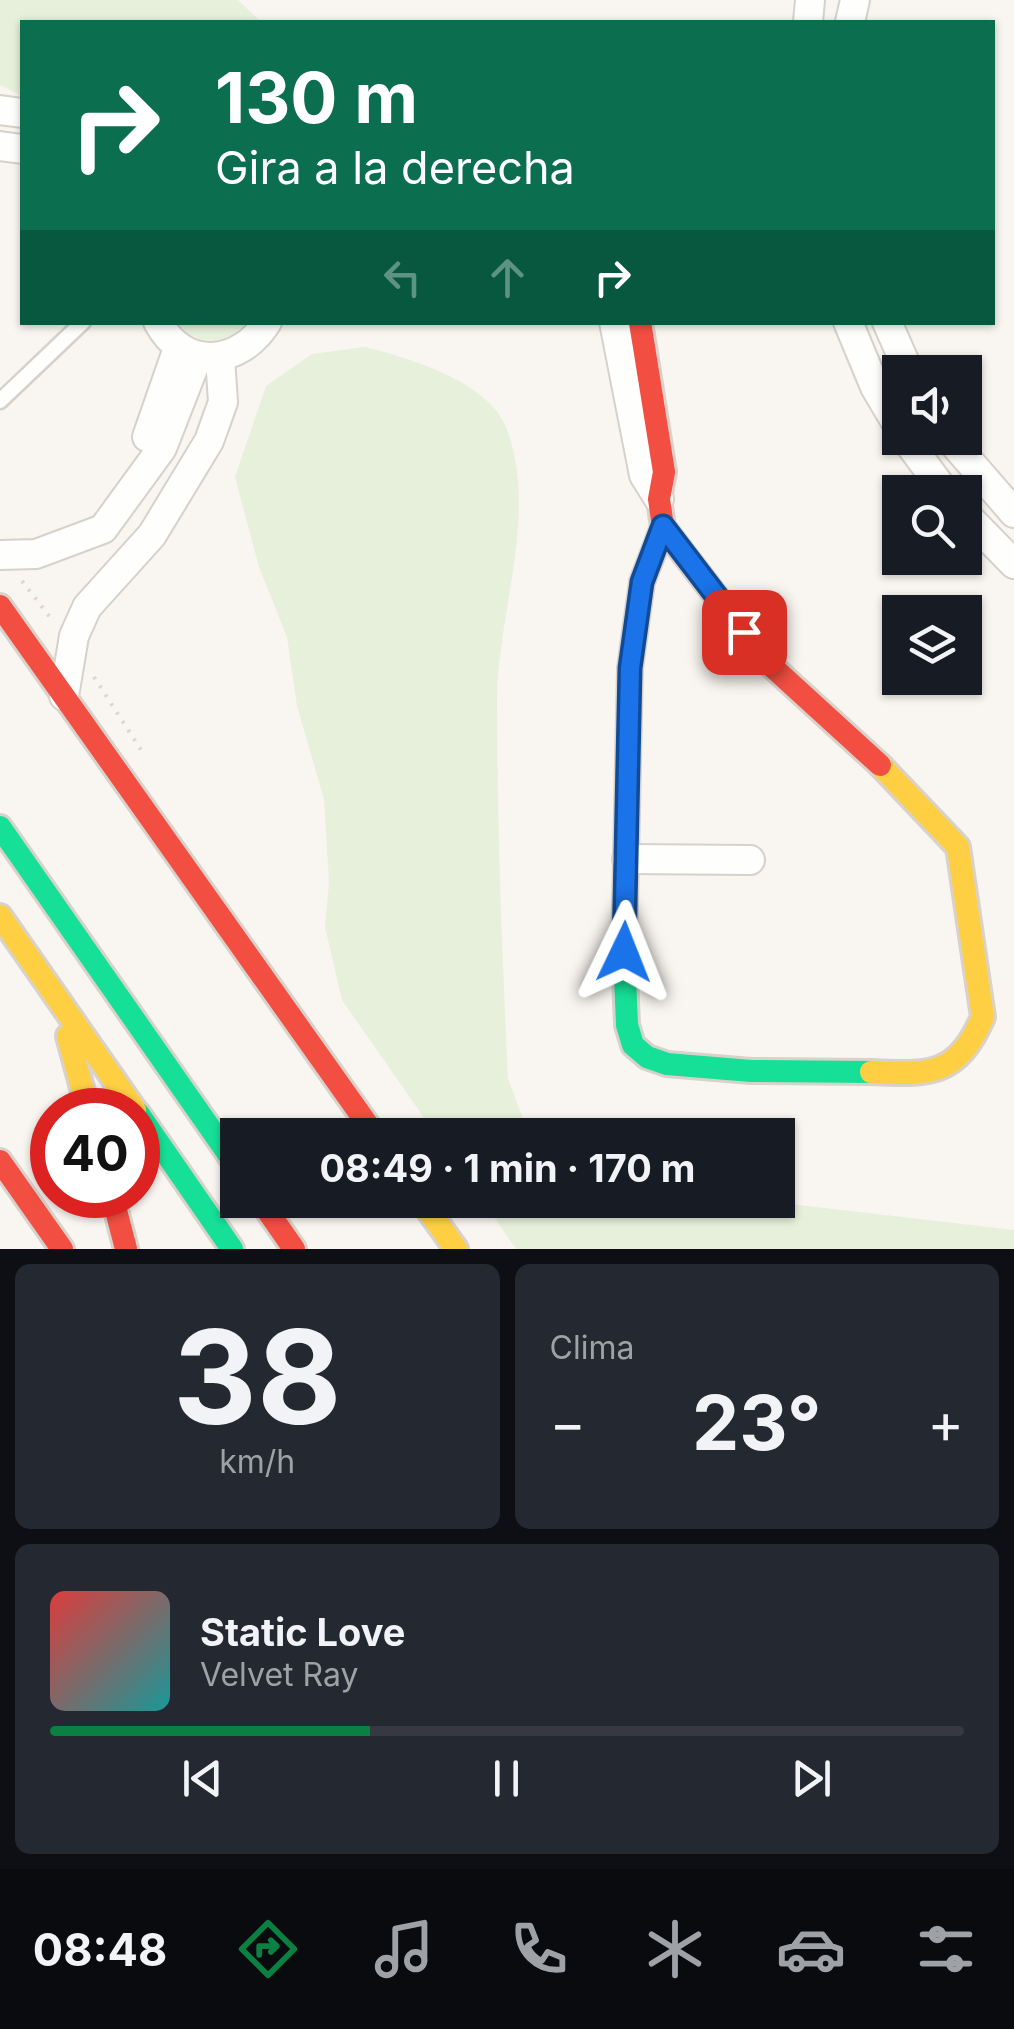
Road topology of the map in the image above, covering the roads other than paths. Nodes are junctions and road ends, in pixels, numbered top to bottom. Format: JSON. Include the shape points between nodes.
{"nodes":[{"id":1,"x":80,"y":325,"type":"edge"},
{"id":2,"x":162,"y":325,"type":"edge"},
{"id":3,"x":264,"y":325,"type":"edge"},
{"id":4,"x":615,"y":325,"type":"edge"},
{"id":5,"x":640,"y":325,"type":"edge"},
{"id":6,"x":849,"y":325,"type":"edge"},
{"id":7,"x":888,"y":325,"type":"edge"},
{"id":8,"x":199,"y":354,"type":"junction"},
{"id":9,"x":902,"y":355,"type":"edge"},
{"id":10,"x":882,"y":399,"type":"edge"},
{"id":11,"x":0,"y":402,"type":"edge"},
{"id":12,"x":162,"y":448,"type":"junction"},
{"id":13,"x":964,"y":455,"type":"edge"},
{"id":14,"x":198,"y":461,"type":"junction"},
{"id":15,"x":661,"y":513,"type":"junction"},
{"id":16,"x":1014,"y":514,"type":"edge"},
{"id":17,"x":982,"y":530,"type":"edge"},
{"id":18,"x":84,"y":535,"type":"junction"},
{"id":19,"x":0,"y":554,"type":"edge"},
{"id":20,"x":1012,"y":558,"type":"edge"},
{"id":21,"x":0,"y":606,"type":"edge"},
{"id":22,"x":64,"y":696,"type":"junction"},
{"id":23,"x":0,"y":827,"type":"edge"},
{"id":24,"x":627,"y":859,"type":"junction"},
{"id":25,"x":750,"y":860,"type":"dead end"},
{"id":26,"x":6,"y":910,"type":"edge"},
{"id":27,"x":58,"y":998,"type":"junction"},
{"id":28,"x":82,"y":1088,"type":"edge"},
{"id":29,"x":120,"y":1088,"type":"edge"},
{"id":30,"x":363,"y":1118,"type":"edge"},
{"id":31,"x":220,"y":1142,"type":"edge"},
{"id":32,"x":160,"y":1146,"type":"edge"},
{"id":33,"x":0,"y":1161,"type":"edge"},
{"id":34,"x":118,"y":1218,"type":"edge"},
{"id":35,"x":272,"y":1218,"type":"edge"},
{"id":36,"x":434,"y":1218,"type":"edge"},
{"id":37,"x":62,"y":1249,"type":"edge"},
{"id":38,"x":126,"y":1249,"type":"edge"},
{"id":39,"x":232,"y":1249,"type":"edge"},
{"id":40,"x":252,"y":1249,"type":"edge"},
{"id":41,"x":294,"y":1249,"type":"edge"},
{"id":42,"x":456,"y":1249,"type":"edge"}],
"edges":[{"from":1,"to":11,"type":"lane"},
{"from":2,"to":8,"type":"street"},
{"from":3,"to":8,"type":"street","via":[[240,352]]},
{"from":4,"to":15,"type":"street","via":[[644,475]]},
{"from":5,"to":15,"type":"main road","via":[[664,472]]},
{"from":6,"to":10,"type":"street"},
{"from":7,"to":9,"type":"street"},
{"from":8,"to":12,"type":"street"},
{"from":8,"to":14,"type":"street","via":[[222,402]]},
{"from":8,"to":18,"type":"street"},
{"from":12,"to":14,"type":"street"},
{"from":12,"to":18,"type":"street","via":[[103,529]]},
{"from":13,"to":16,"type":"street"},
{"from":14,"to":22,"type":"street","via":[[152,536],[88,607],[74,636]]},
{"from":15,"to":24,"type":"main road","via":[[642,582],[630,668]]},
{"from":15,"to":24,"type":"main road","via":[[765,660],[913,795],[958,848],[982,988],[983,1017],[972,1042],[934,1072],[904,1074],[751,1072],[648,1057],[634,1045],[627,1025]]},
{"from":17,"to":20,"type":"street"},
{"from":18,"to":19,"type":"street","via":[[36,554]]},
{"from":21,"to":22,"type":"main road"},
{"from":22,"to":30,"type":"main road"},
{"from":23,"to":31,"type":"main road"},
{"from":24,"to":25,"type":"street"},
{"from":26,"to":27,"type":"main road"},
{"from":26,"to":40,"type":"lane"},
{"from":27,"to":28,"type":"main road"},
{"from":27,"to":29,"type":"main road"},
{"from":32,"to":39,"type":"main road"},
{"from":33,"to":37,"type":"main road"},
{"from":34,"to":38,"type":"main road"},
{"from":35,"to":41,"type":"main road"},
{"from":36,"to":42,"type":"main road"}]}
